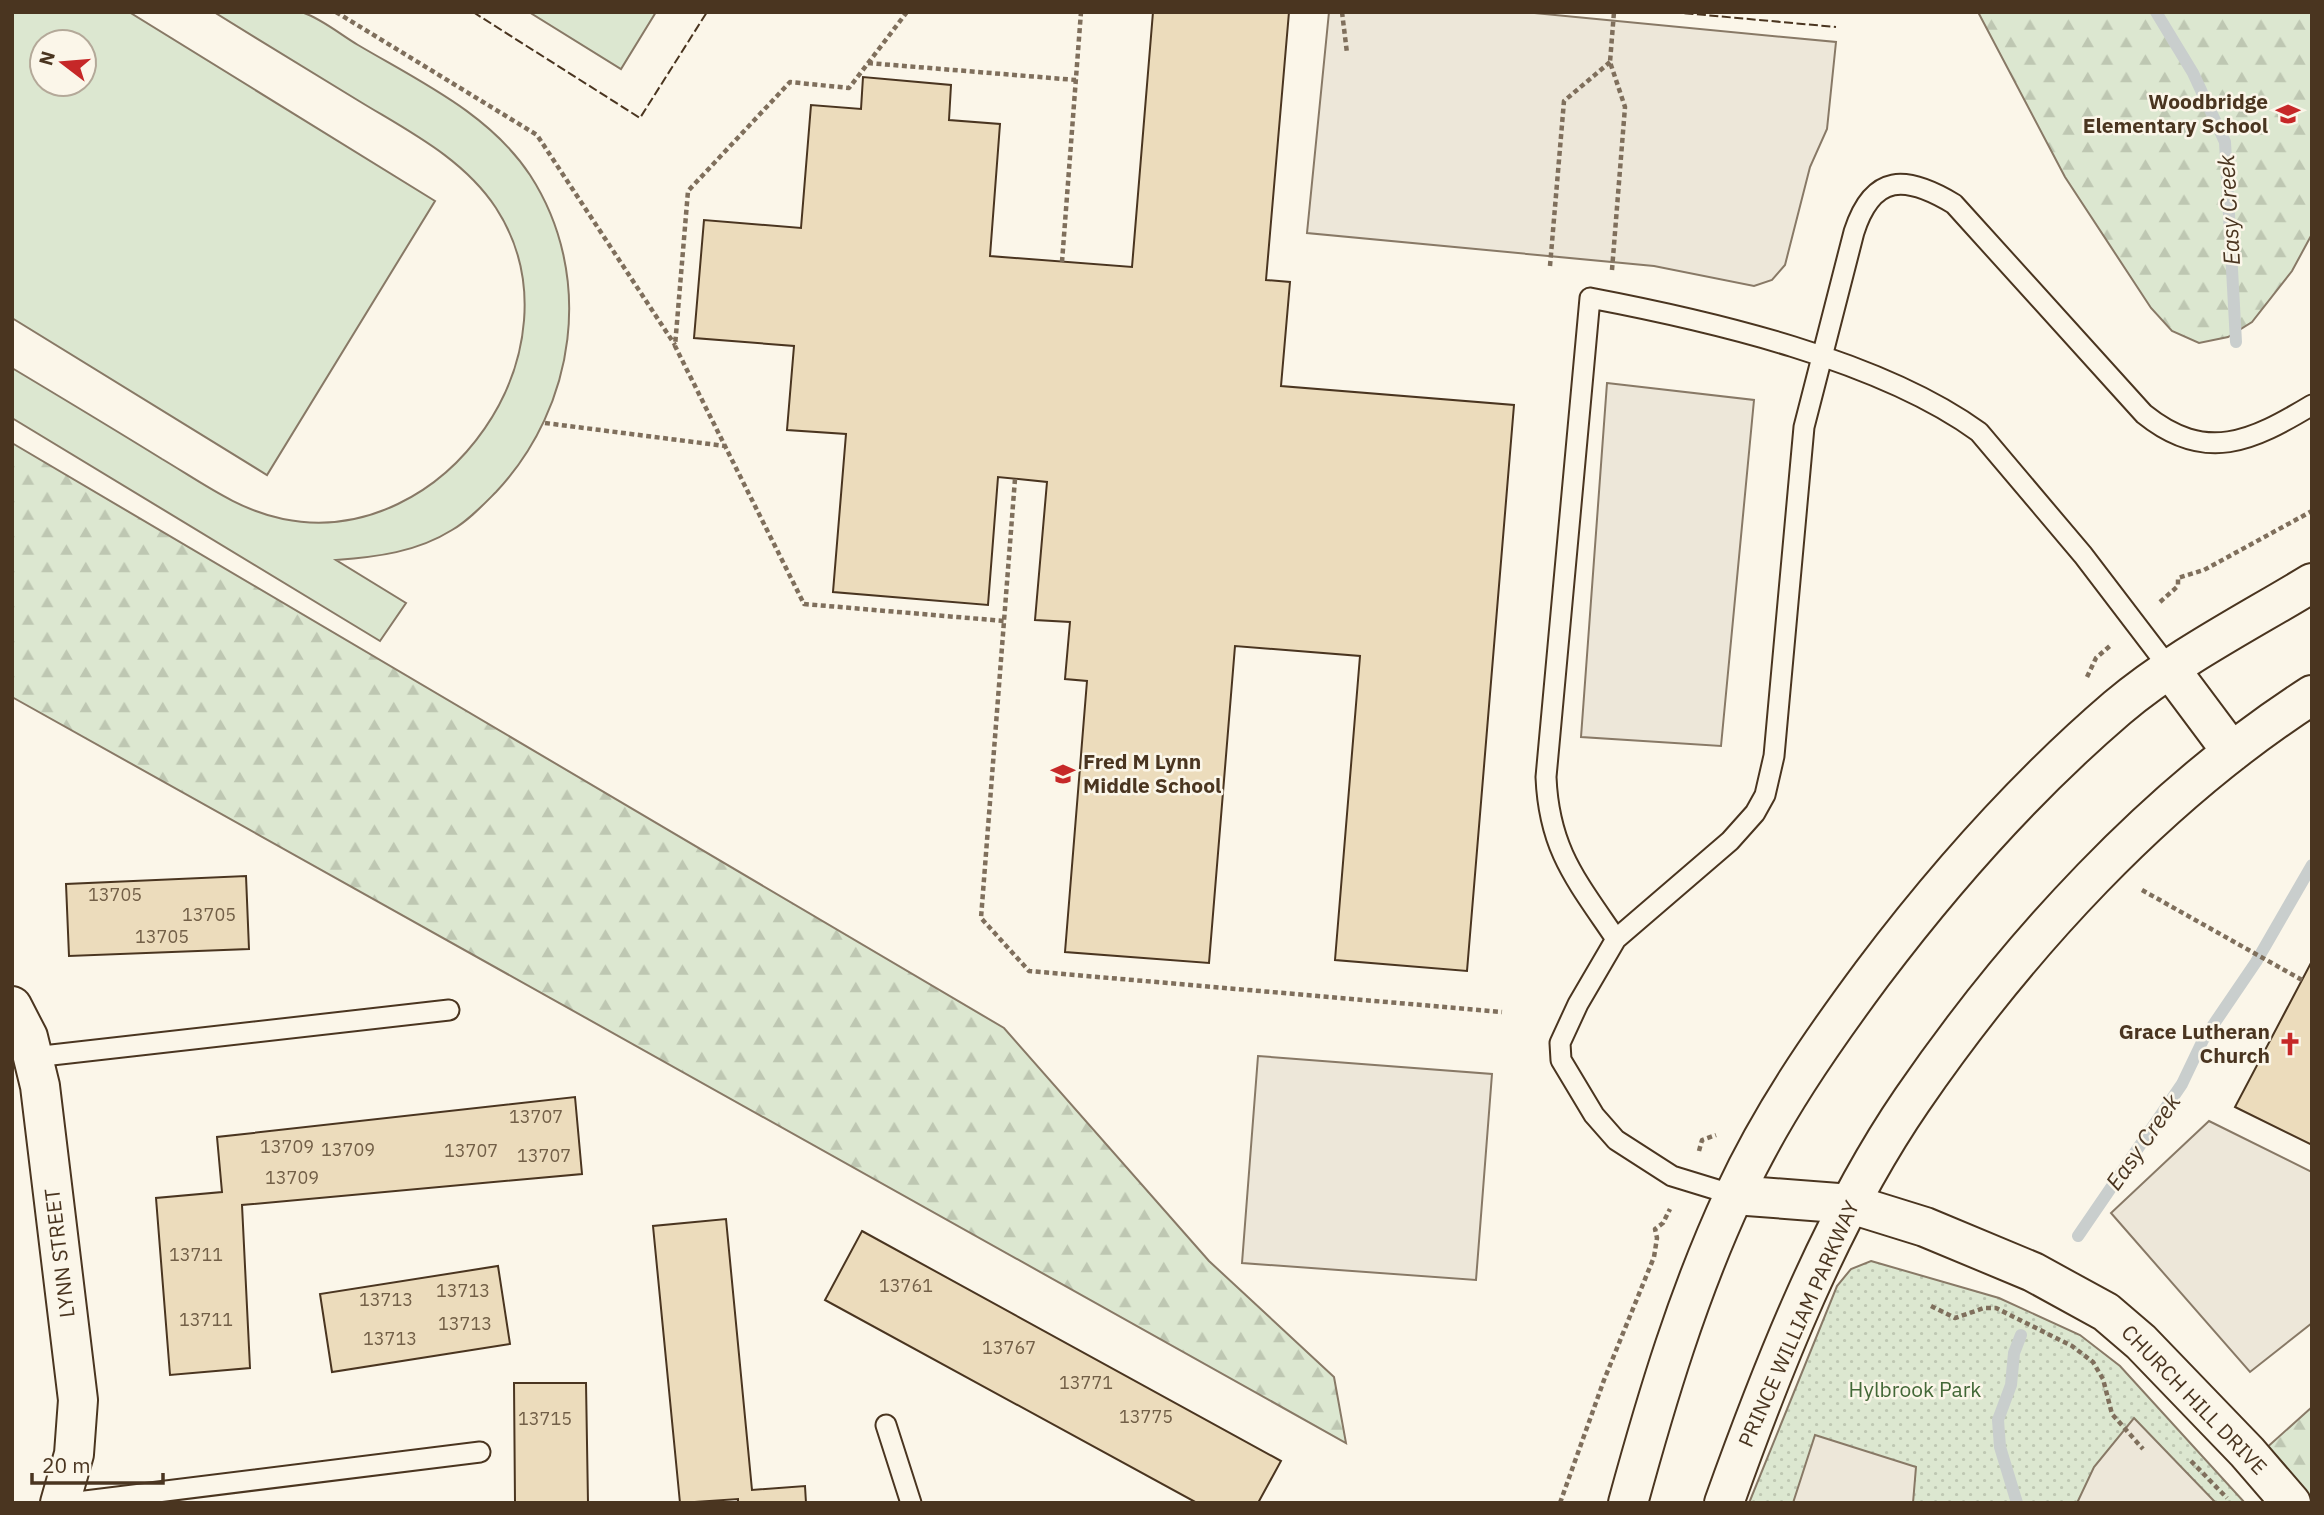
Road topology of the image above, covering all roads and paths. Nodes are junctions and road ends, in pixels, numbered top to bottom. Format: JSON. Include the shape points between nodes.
{"nodes":[{"id":1,"x":336,"y":12,"type":"edge"},
{"id":2,"x":906,"y":12,"type":"edge"},
{"id":3,"x":1082,"y":12,"type":"edge"},
{"id":4,"x":1342,"y":12,"type":"edge"},
{"id":5,"x":1614,"y":12,"type":"edge"},
{"id":6,"x":1348,"y":53,"type":"dead end"},
{"id":7,"x":1610,"y":62,"type":"junction"},
{"id":8,"x":868,"y":63,"type":"junction"},
{"id":9,"x":1076,"y":80,"type":"junction"},
{"id":10,"x":1062,"y":262,"type":"dead end"},
{"id":11,"x":1550,"y":266,"type":"dead end"},
{"id":12,"x":1612,"y":271,"type":"dead end"},
{"id":13,"x":676,"y":346,"type":"junction"},
{"id":14,"x":1821,"y":357,"type":"junction"},
{"id":15,"x":2312,"y":405,"type":"edge"},
{"id":16,"x":545,"y":423,"type":"dead end"},
{"id":17,"x":725,"y":446,"type":"junction"},
{"id":18,"x":1015,"y":479,"type":"dead end"},
{"id":19,"x":2312,"y":511,"type":"edge"},
{"id":20,"x":2312,"y":583,"type":"edge"},
{"id":21,"x":2178,"y":586,"type":"dead end"},
{"id":22,"x":1003,"y":621,"type":"junction"},
{"id":23,"x":2170,"y":669,"type":"junction"},
{"id":24,"x":2312,"y":695,"type":"edge"},
{"id":25,"x":2232,"y":752,"type":"junction"},
{"id":26,"x":2141,"y":889,"type":"dead end"},
{"id":27,"x":1616,"y":939,"type":"junction"},
{"id":28,"x":2302,"y":980,"type":"dead end"},
{"id":29,"x":12,"y":1006,"type":"edge"},
{"id":30,"x":450,"y":1010,"type":"dead end"},
{"id":31,"x":1502,"y":1012,"type":"dead end"},
{"id":32,"x":34,"y":1057,"type":"junction"},
{"id":33,"x":1734,"y":1195,"type":"junction"},
{"id":34,"x":1851,"y":1205,"type":"junction"},
{"id":35,"x":1662,"y":1223,"type":"dead end"},
{"id":36,"x":1931,"y":1306,"type":"dead end"},
{"id":37,"x":886,"y":1425,"type":"dead end"},
{"id":38,"x":2143,"y":1449,"type":"dead end"},
{"id":39,"x":481,"y":1452,"type":"dead end"},
{"id":40,"x":2191,"y":1461,"type":"dead end"},
{"id":41,"x":60,"y":1503,"type":"edge"},
{"id":42,"x":69,"y":1503,"type":"edge"},
{"id":43,"x":911,"y":1503,"type":"edge"},
{"id":44,"x":1560,"y":1503,"type":"edge"},
{"id":45,"x":1628,"y":1503,"type":"edge"},
{"id":46,"x":1724,"y":1503,"type":"edge"},
{"id":47,"x":2232,"y":1503,"type":"edge"},
{"id":48,"x":2291,"y":1503,"type":"edge"}],
"edges":[{"from":1,"to":13,"type":"path","via":[[537,135]]},
{"from":2,"to":8,"type":"path"},
{"from":3,"to":9,"type":"path"},
{"from":4,"to":6,"type":"path"},
{"from":5,"to":7,"type":"path"},
{"from":7,"to":11,"type":"path","via":[[1564,101]]},
{"from":7,"to":12,"type":"path","via":[[1625,107]]},
{"from":8,"to":9,"type":"path"},
{"from":8,"to":13,"type":"path","via":[[849,88],[790,82],[688,191]]},
{"from":9,"to":10,"type":"path"},
{"from":13,"to":17,"type":"path"},
{"from":14,"to":15,"type":"lane","via":[[1861,211],[1884,186],[1900,183],[1936,193],[1954,204],[2158,426],[2199,440],[2240,442]]},
{"from":14,"to":23,"type":"lane","via":[[1900,387],[1979,432],[2083,555]]},
{"from":14,"to":27,"type":"lane","via":[[1800,454],[1774,756],[1765,795],[1730,841]]},
{"from":14,"to":27,"type":"lane","via":[[1673,314],[1590,298],[1546,787],[1559,850]]},
{"from":16,"to":17,"type":"path"},
{"from":17,"to":22,"type":"path","via":[[804,604]]},
{"from":18,"to":22,"type":"path"},
{"from":19,"to":21,"type":"path","via":[[2204,570],[2178,578]]},
{"from":20,"to":23,"type":"main road"},
{"from":22,"to":31,"type":"path","via":[[981,918],[1029,971]]},
{"from":23,"to":25,"type":"main road"},
{"from":23,"to":33,"type":"main road","via":[[2118,707],[2012,806],[1921,909],[1808,1061]]},
{"from":24,"to":25,"type":"main road","name":"PRINCE WILLIAM PARKWAY"},
{"from":25,"to":34,"type":"main road","name":"PRINCE WILLIAM PARKWAY","via":[[2084,886],[1991,993],[1911,1101]]},
{"from":26,"to":28,"type":"path"},
{"from":27,"to":33,"type":"lane","via":[[1566,1027],[1560,1043],[1561,1060],[1594,1115],[1616,1140],[1672,1176]]},
{"from":29,"to":32,"type":"main road","name":"LYNN STREET"},
{"from":30,"to":32,"type":"lane"},
{"from":32,"to":41,"type":"main road","name":"LYNN STREET","via":[[78,1400],[74,1454]]},
{"from":33,"to":34,"type":"main road","name":"CHURCH HILL DRIVE"},
{"from":33,"to":45,"type":"main road","via":[[1681,1321]]},
{"from":34,"to":46,"type":"main road","name":"PRINCE WILLIAM PARKWAY","via":[[1757,1413]]},
{"from":34,"to":48,"type":"main road","name":"CHURCH HILL DRIVE","via":[[1998,1256],[2105,1312],[2151,1352]]},
{"from":35,"to":44,"type":"path","via":[[1655,1229],[1654,1258]]},
{"from":36,"to":38,"type":"path","via":[[1955,1318],[1984,1308],[2002,1310],[2072,1346],[2099,1370],[2112,1414]]},
{"from":37,"to":43,"type":"lane"},
{"from":39,"to":42,"type":"lane"},
{"from":40,"to":47,"type":"path"}]}
